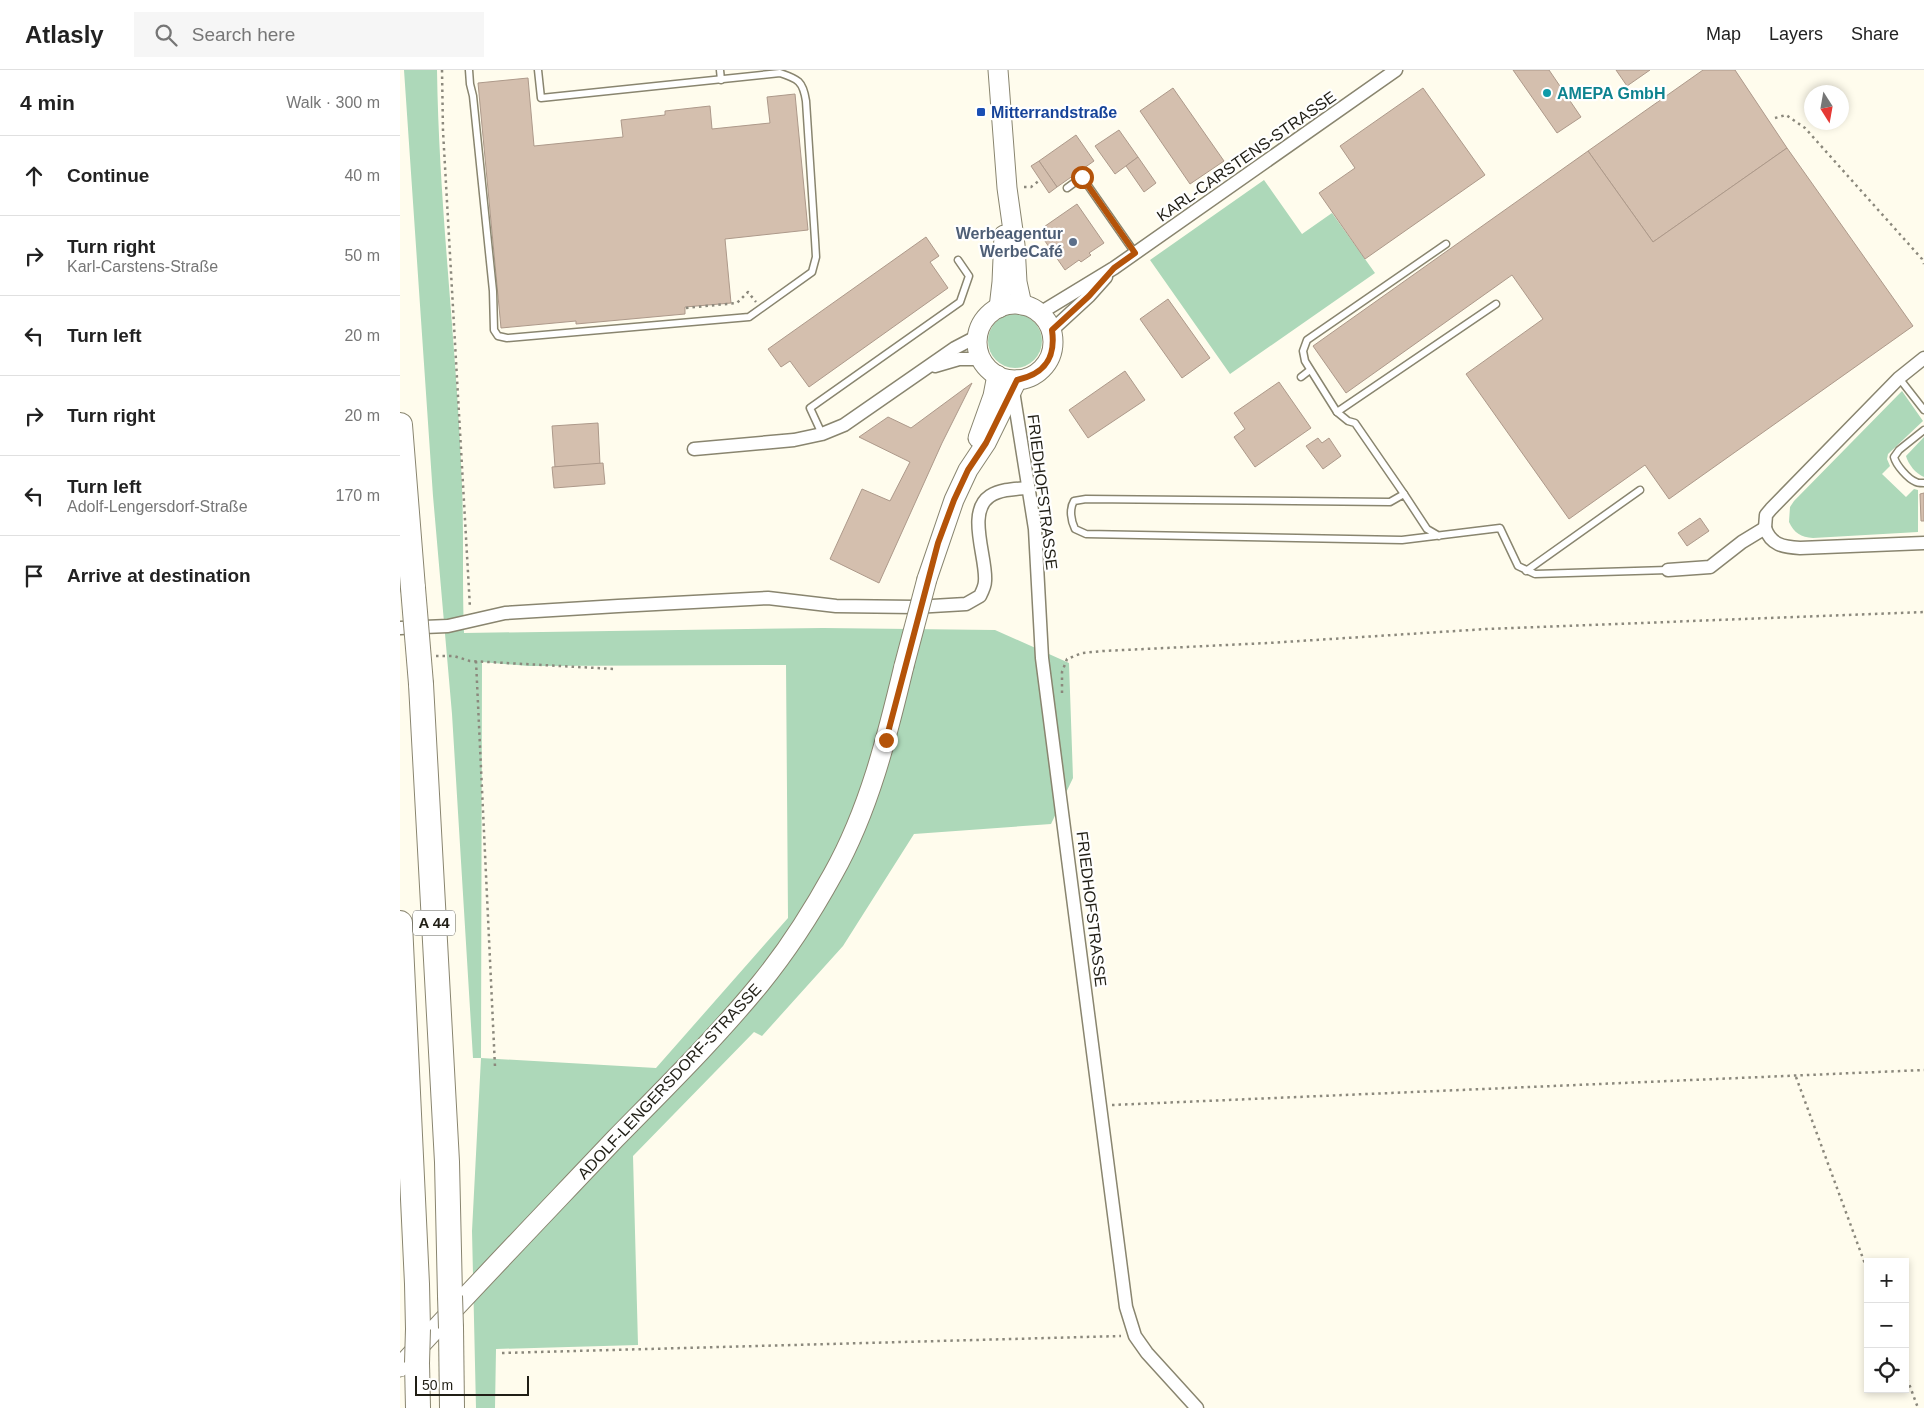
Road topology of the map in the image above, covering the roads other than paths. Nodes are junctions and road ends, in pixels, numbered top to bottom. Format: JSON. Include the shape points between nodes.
{"nodes":[{"id":1,"x":469,"y":70,"type":"edge"},
{"id":2,"x":538,"y":70,"type":"edge"},
{"id":3,"x":720,"y":70,"type":"edge"},
{"id":4,"x":998,"y":70,"type":"edge"},
{"id":5,"x":1396,"y":70,"type":"edge"},
{"id":6,"x":721,"y":80,"type":"junction"},
{"id":7,"x":1007,"y":188,"type":"junction"},
{"id":8,"x":1067,"y":188,"type":"dead end"},
{"id":9,"x":1446,"y":244,"type":"dead end"},
{"id":10,"x":1135,"y":253,"type":"junction"},
{"id":11,"x":958,"y":260,"type":"dead end"},
{"id":12,"x":1114,"y":268,"type":"junction"},
{"id":13,"x":1496,"y":304,"type":"dead end"},
{"id":14,"x":1022,"y":305,"type":"junction"},
{"id":15,"x":999,"y":308,"type":"junction"},
{"id":16,"x":1040,"y":313,"type":"junction"},
{"id":17,"x":1052,"y":330,"type":"junction"},
{"id":18,"x":978,"y":336,"type":"junction"},
{"id":19,"x":1924,"y":358,"type":"edge"},
{"id":20,"x":981,"y":359,"type":"junction"},
{"id":21,"x":923,"y":370,"type":"junction"},
{"id":22,"x":1310,"y":370,"type":"junction"},
{"id":23,"x":997,"y":375,"type":"junction"},
{"id":24,"x":1301,"y":377,"type":"dead end"},
{"id":25,"x":1899,"y":378,"type":"junction"},
{"id":26,"x":1015,"y":386,"type":"junction"},
{"id":27,"x":1924,"y":410,"type":"edge"},
{"id":28,"x":1337,"y":412,"type":"junction"},
{"id":29,"x":400,"y":425,"type":"edge"},
{"id":30,"x":1924,"y":430,"type":"edge"},
{"id":31,"x":822,"y":434,"type":"junction"},
{"id":32,"x":694,"y":449,"type":"dead end"},
{"id":33,"x":968,"y":470,"type":"junction"},
{"id":34,"x":1924,"y":483,"type":"edge"},
{"id":35,"x":1028,"y":488,"type":"junction"},
{"id":36,"x":1640,"y":490,"type":"dead end"},
{"id":37,"x":1404,"y":494,"type":"junction"},
{"id":38,"x":1765,"y":528,"type":"junction"},
{"id":39,"x":1439,"y":536,"type":"junction"},
{"id":40,"x":1924,"y":543,"type":"edge"},
{"id":41,"x":1668,"y":570,"type":"joint"},
{"id":42,"x":1526,"y":571,"type":"junction"},
{"id":43,"x":400,"y":628,"type":"edge"},
{"id":44,"x":400,"y":923,"type":"edge"},
{"id":45,"x":409,"y":1365,"type":"edge"},
{"id":46,"x":418,"y":1408,"type":"edge"},
{"id":47,"x":452,"y":1408,"type":"edge"},
{"id":48,"x":1197,"y":1408,"type":"edge"}],
"edges":[{"from":1,"to":6,"type":"lane","via":[[491,271],[494,330],[498,336],[507,338],[749,317],[812,272],[816,240],[804,90],[796,78],[780,73]]},
{"from":2,"to":6,"type":"lane","via":[[541,98]]},
{"from":3,"to":6,"type":"lane"},
{"from":4,"to":7,"type":"street"},
{"from":5,"to":10,"type":"street","name":"KARL-CARSTENS-STRASSE"},
{"from":7,"to":14,"type":"street"},
{"from":7,"to":15,"type":"street"},
{"from":8,"to":10,"type":"lane","via":[[1082,177]]},
{"from":9,"to":22,"type":"lane","via":[[1307,340],[1303,352]]},
{"from":10,"to":12,"type":"street","name":"KARL-CARSTENS-STRASSE"},
{"from":11,"to":31,"type":"lane","via":[[969,276],[960,302],[810,408]]},
{"from":12,"to":16,"type":"street","name":"KARL-CARSTENS-STRASSE"},
{"from":12,"to":17,"type":"street","name":"KARL-CARSTENS-STRASSE"},
{"from":13,"to":28,"type":"lane"},
{"from":14,"to":15,"type":"street","via":[[1010,304]]},
{"from":14,"to":16,"type":"street"},
{"from":15,"to":18,"type":"street","via":[[985,319]]},
{"from":16,"to":17,"type":"street"},
{"from":17,"to":26,"type":"street","via":[[1054,342],[1047,364]]},
{"from":18,"to":20,"type":"street"},
{"from":18,"to":21,"type":"street"},
{"from":19,"to":25,"type":"street"},
{"from":20,"to":21,"type":"street","via":[[959,359]]},
{"from":20,"to":23,"type":"street"},
{"from":21,"to":31,"type":"street","via":[[844,424]]},
{"from":22,"to":24,"type":"lane"},
{"from":22,"to":28,"type":"lane"},
{"from":23,"to":26,"type":"street"},
{"from":23,"to":33,"type":"street","name":"ADOLF-LENGERSDORF-STRASSE"},
{"from":25,"to":27,"type":"lane"},
{"from":25,"to":38,"type":"street","via":[[1771,509],[1766,515]]},
{"from":26,"to":33,"type":"street","name":"ADOLF-LENGERSDORF-STRASSE","via":[[986,443]]},
{"from":26,"to":35,"type":"street","name":"FRIEDHOFSTRASSE"},
{"from":28,"to":37,"type":"lane","via":[[1355,423]]},
{"from":29,"to":47,"type":"highway","number":"A 44","bridge":true,"via":[[421,684],[447,1162]]},
{"from":30,"to":34,"type":"lane","via":[[1894,457],[1911,479]]},
{"from":31,"to":32,"type":"street","via":[[794,440]]},
{"from":33,"to":45,"type":"street","name":"ADOLF-LENGERSDORF-STRASSE","bridge":true,"via":[[950,509],[927,578],[886,740],[870,789],[833,874],[760,984],[710,1041],[482,1278]]},
{"from":35,"to":43,"type":"street","via":[[1002,491],[983,502],[978,515],[985,582],[980,596],[966,604],[836,606],[768,598],[505,614],[448,626]]},
{"from":35,"to":48,"type":"street","name":"FRIEDHOFSTRASSE","via":[[1035,529],[1042,658],[1126,1308],[1135,1336],[1147,1353]]},
{"from":36,"to":42,"type":"lane"},
{"from":37,"to":39,"type":"lane","via":[[1427,529]]},
{"from":37,"to":39,"type":"lane","via":[[1390,502],[1086,498],[1074,501],[1071,516],[1075,530],[1086,534],[1402,540]]},
{"from":38,"to":40,"type":"street","via":[[1772,542],[1783,547]]},
{"from":38,"to":41,"type":"street","via":[[1710,567]]},
{"from":39,"to":42,"type":"lane","via":[[1500,528],[1518,566]]},
{"from":41,"to":42,"type":"lane","via":[[1535,574]]},
{"from":44,"to":45,"type":"highway","number":"A 44","bridge":true,"via":[[417,1264],[418,1329]]},
{"from":45,"to":46,"type":"highway","number":"A 44"}]}
